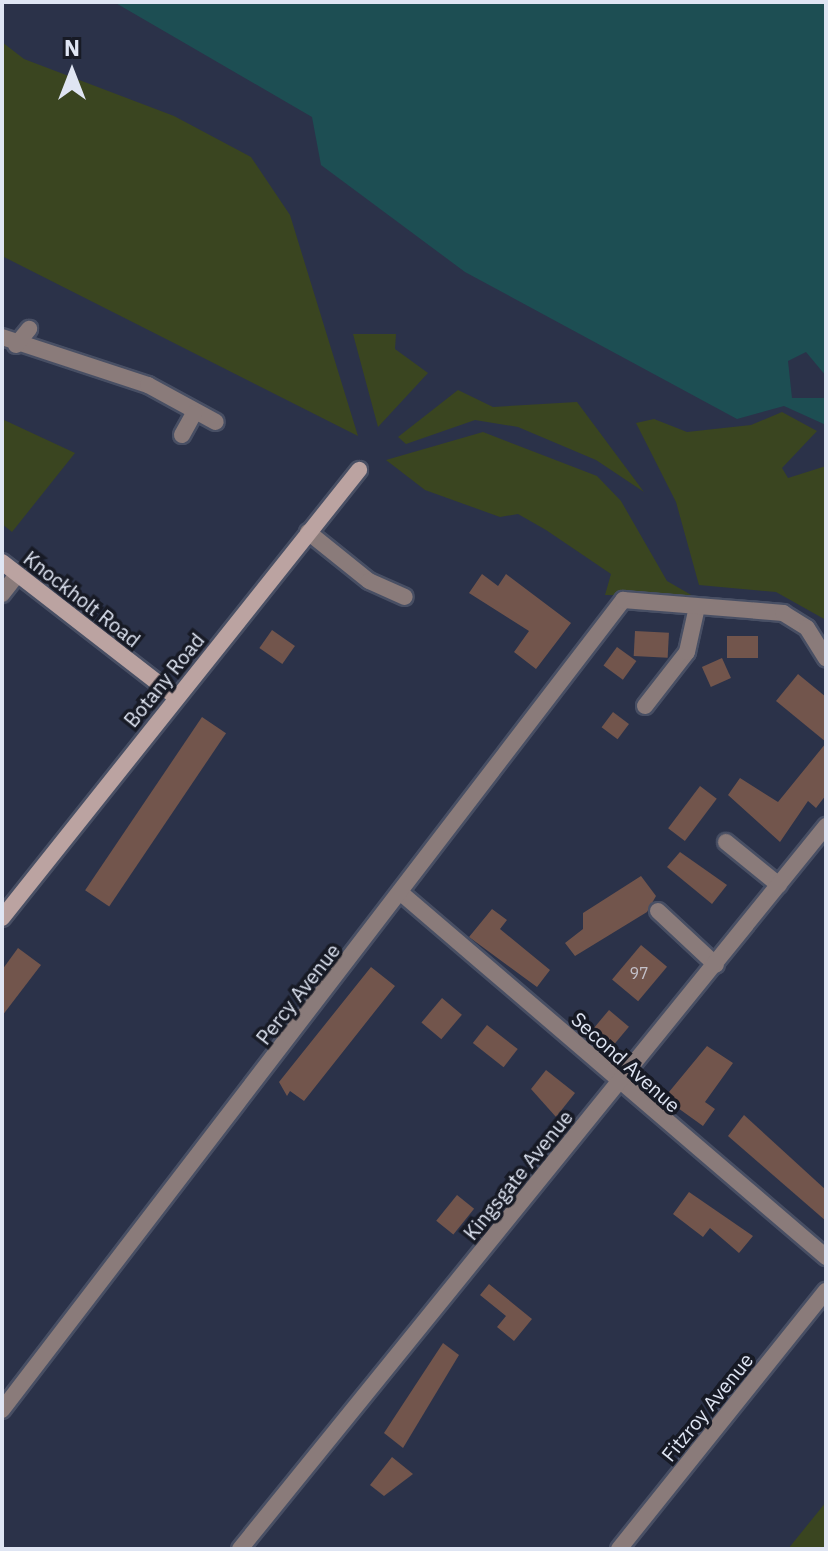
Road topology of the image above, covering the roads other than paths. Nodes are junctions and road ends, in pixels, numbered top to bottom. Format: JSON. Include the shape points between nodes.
{"nodes":[{"id":1,"x":29,"y":329,"type":"dead end"},
{"id":2,"x":9,"y":341,"type":"edge"},
{"id":3,"x":194,"y":413,"type":"junction"},
{"id":4,"x":216,"y":422,"type":"dead end"},
{"id":5,"x":182,"y":435,"type":"dead end"},
{"id":6,"x":359,"y":470,"type":"dead end"},
{"id":7,"x":308,"y":532,"type":"junction"},
{"id":8,"x":2,"y":562,"type":"edge"},
{"id":9,"x":17,"y":575,"type":"junction"},
{"id":10,"x":2,"y":594,"type":"edge"},
{"id":11,"x":405,"y":597,"type":"dead end"},
{"id":12,"x":697,"y":607,"type":"junction"},
{"id":13,"x":826,"y":659,"type":"edge"},
{"id":14,"x":176,"y":697,"type":"junction"},
{"id":15,"x":645,"y":706,"type":"dead end"},
{"id":16,"x":826,"y":826,"type":"edge"},
{"id":17,"x":724,"y":840,"type":"dead end"},
{"id":18,"x":779,"y":885,"type":"junction"},
{"id":19,"x":401,"y":893,"type":"junction"},
{"id":20,"x":658,"y":911,"type":"dead end"},
{"id":21,"x":2,"y":918,"type":"edge"},
{"id":22,"x":716,"y":965,"type":"junction"},
{"id":23,"x":617,"y":1085,"type":"junction"},
{"id":24,"x":826,"y":1257,"type":"edge"},
{"id":25,"x":826,"y":1291,"type":"edge"},
{"id":26,"x":2,"y":1410,"type":"edge"},
{"id":27,"x":240,"y":1549,"type":"edge"},
{"id":28,"x":619,"y":1549,"type":"edge"}],
"edges":[{"from":1,"to":2,"type":"street"},
{"from":2,"to":3,"type":"street","via":[[148,385]]},
{"from":3,"to":4,"type":"street"},
{"from":3,"to":5,"type":"street"},
{"from":6,"to":7,"type":"street","name":"Botany Road"},
{"from":7,"to":11,"type":"street","via":[[369,581]]},
{"from":7,"to":14,"type":"street","name":"Botany Road"},
{"from":8,"to":9,"type":"street","name":"Knockholt Road"},
{"from":9,"to":10,"type":"street"},
{"from":9,"to":14,"type":"street","name":"Knockholt Road"},
{"from":12,"to":13,"type":"street","via":[[783,613],[807,628]]},
{"from":12,"to":15,"type":"street","via":[[687,652]]},
{"from":12,"to":19,"type":"street","name":"Percy Avenue","via":[[623,600]]},
{"from":14,"to":21,"type":"street","name":"Botany Road"},
{"from":16,"to":18,"type":"street","name":"Kingsgate Avenue"},
{"from":17,"to":18,"type":"street"},
{"from":18,"to":22,"type":"street","name":"Kingsgate Avenue"},
{"from":19,"to":23,"type":"street","name":"Second Avenue"},
{"from":19,"to":26,"type":"street","name":"Percy Avenue"},
{"from":20,"to":22,"type":"street"},
{"from":22,"to":23,"type":"street","name":"Kingsgate Avenue"},
{"from":23,"to":24,"type":"street","name":"Second Avenue"},
{"from":23,"to":27,"type":"street","name":"Kingsgate Avenue"},
{"from":25,"to":28,"type":"street","name":"Fitzroy Avenue"}]}
